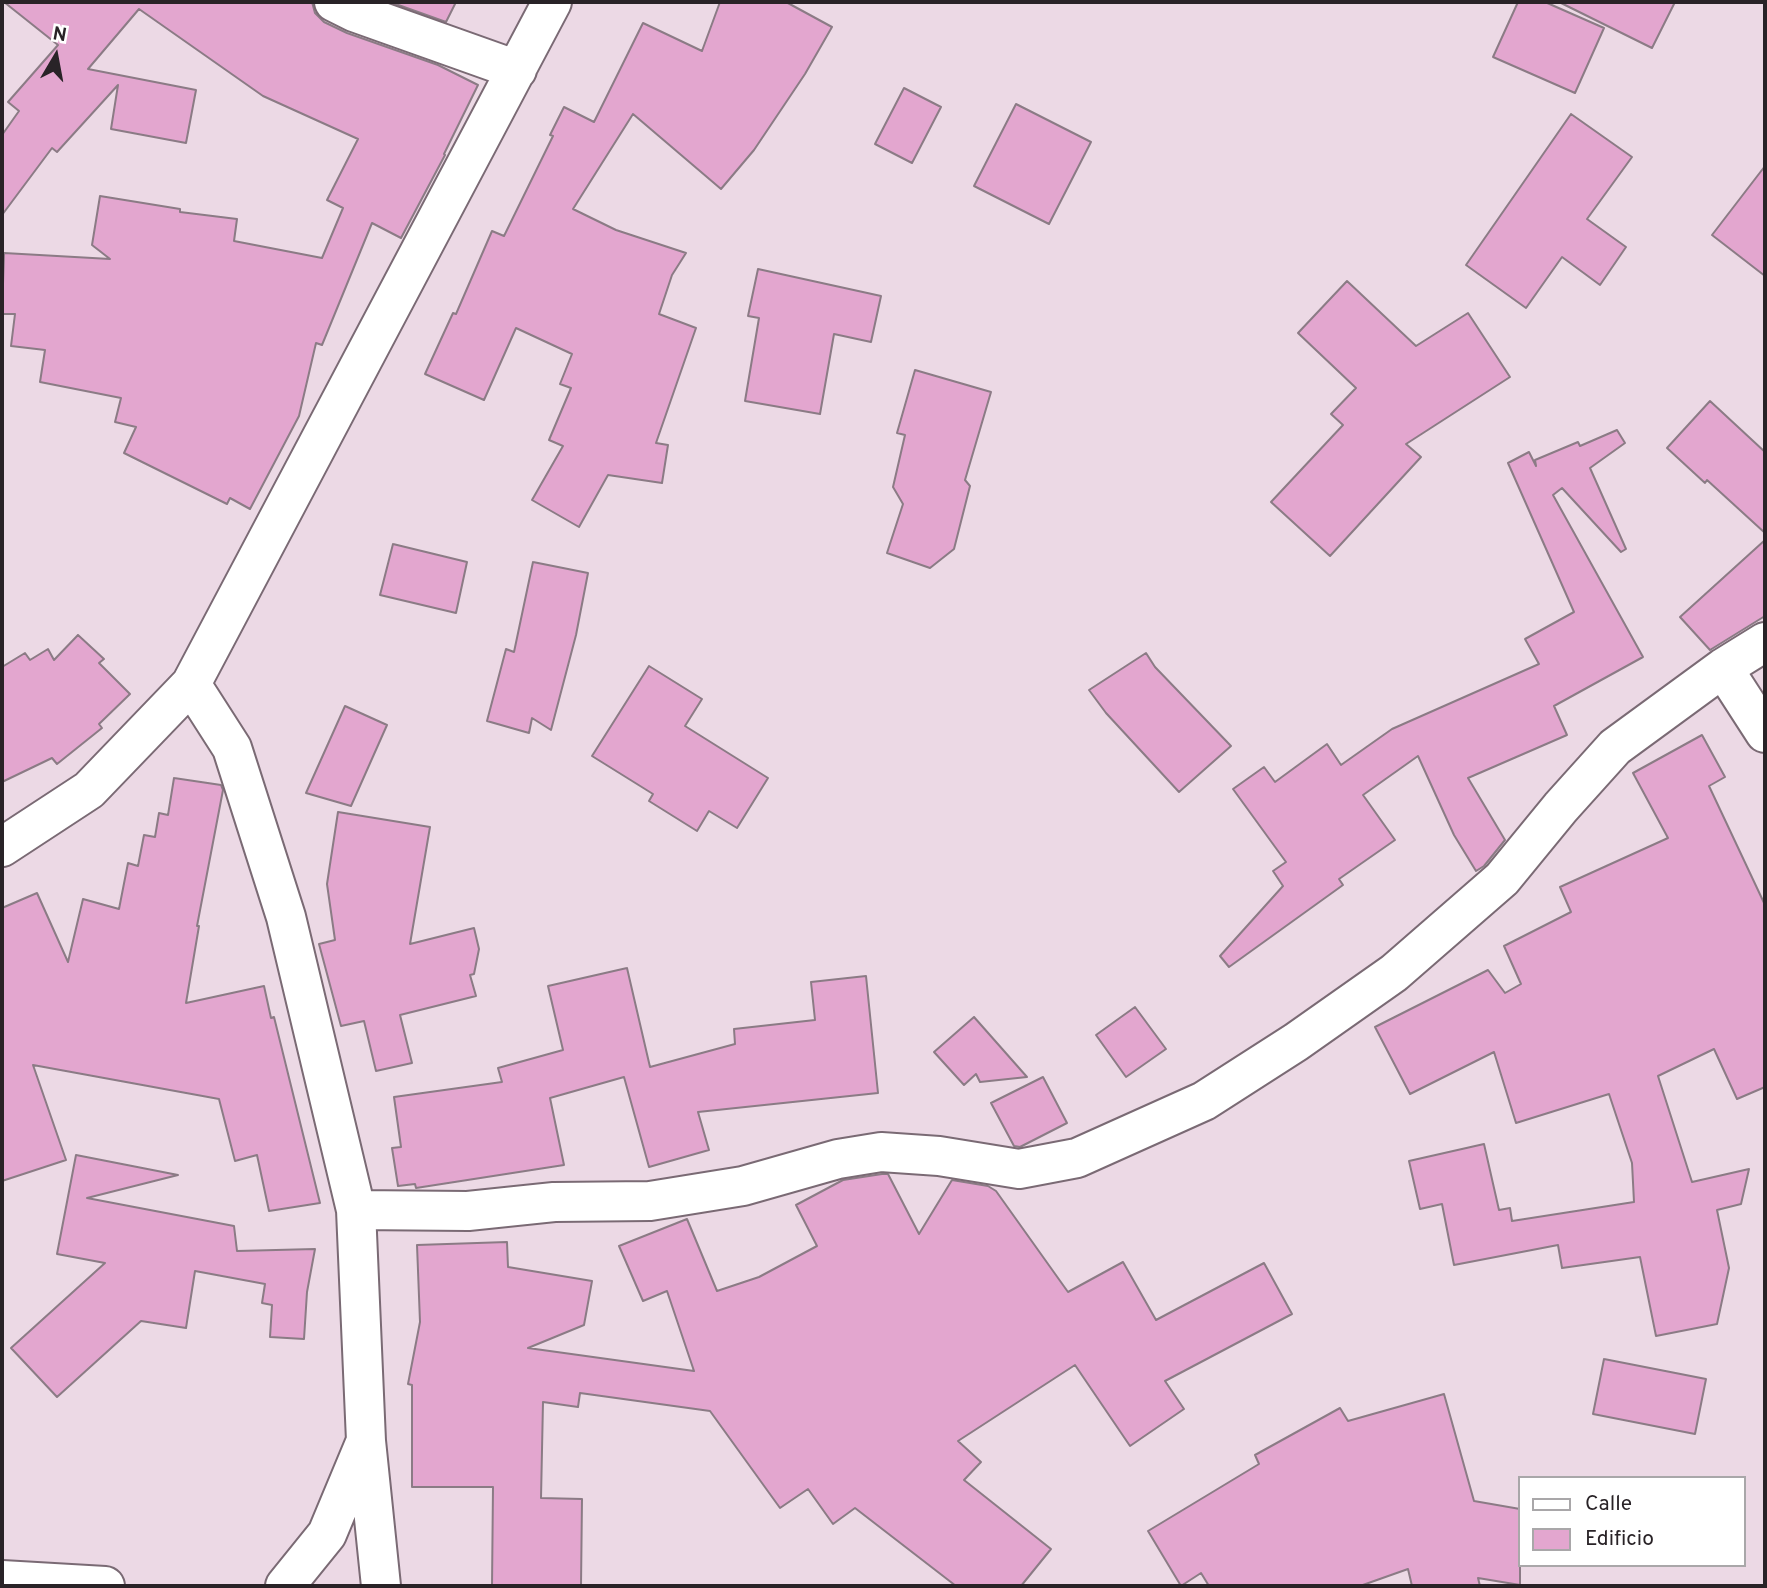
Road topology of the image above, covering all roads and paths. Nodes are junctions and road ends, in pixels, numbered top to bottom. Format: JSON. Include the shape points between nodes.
{"nodes":[{"id":1,"x":334,"y":2,"type":"edge"},
{"id":2,"x":552,"y":2,"type":"edge"},
{"id":3,"x":517,"y":70,"type":"junction"},
{"id":4,"x":1765,"y":642,"type":"edge"},
{"id":5,"x":1723,"y":668,"type":"junction"},
{"id":6,"x":191,"y":684,"type":"junction"},
{"id":7,"x":1765,"y":733,"type":"edge"},
{"id":8,"x":2,"y":847,"type":"edge"},
{"id":9,"x":356,"y":1210,"type":"junction"},
{"id":10,"x":366,"y":1441,"type":"junction"},
{"id":11,"x":2,"y":1580,"type":"edge"},
{"id":12,"x":105,"y":1586,"type":"edge"},
{"id":13,"x":285,"y":1586,"type":"edge"},
{"id":14,"x":381,"y":1586,"type":"edge"}],
"edges":[{"from":1,"to":3,"type":"street"},
{"from":2,"to":3,"type":"street"},
{"from":3,"to":6,"type":"street"},
{"from":4,"to":5,"type":"street"},
{"from":5,"to":7,"type":"street"},
{"from":5,"to":9,"type":"street","via":[[1615,747],[1503,879],[1394,973],[1203,1101],[1077,1158],[1018,1169],[881,1152],[743,1186],[650,1200],[554,1202],[468,1211]]},
{"from":6,"to":8,"type":"street","via":[[89,790]]},
{"from":6,"to":9,"type":"street","via":[[232,748],[286,917]]},
{"from":9,"to":10,"type":"street"},
{"from":10,"to":13,"type":"street","via":[[327,1534]]},
{"from":10,"to":14,"type":"street"},
{"from":11,"to":12,"type":"street"}]}
